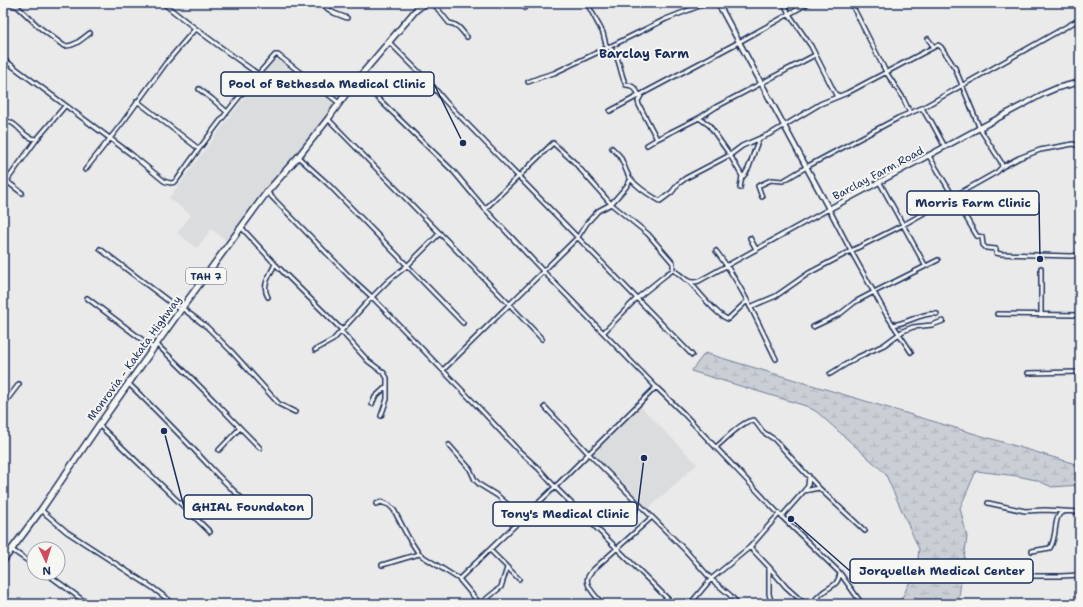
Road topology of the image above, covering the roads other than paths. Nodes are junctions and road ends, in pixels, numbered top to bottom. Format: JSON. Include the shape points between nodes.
{"nodes":[{"id":1,"x":8,"y":3,"type":"edge"},
{"id":2,"x":163,"y":3,"type":"edge"},
{"id":3,"x":319,"y":3,"type":"edge"},
{"id":4,"x":424,"y":3,"type":"edge"},
{"id":5,"x":433,"y":3,"type":"edge"},
{"id":6,"x":521,"y":3,"type":"edge"},
{"id":7,"x":587,"y":3,"type":"edge"},
{"id":8,"x":707,"y":3,"type":"edge"},
{"id":9,"x":718,"y":3,"type":"edge"},
{"id":10,"x":784,"y":3,"type":"edge"},
{"id":11,"x":809,"y":3,"type":"edge"},
{"id":12,"x":851,"y":3,"type":"edge"},
{"id":13,"x":3,"y":6,"type":"edge"},
{"id":14,"x":525,"y":8,"type":"dead end"},
{"id":15,"x":789,"y":14,"type":"junction"},
{"id":16,"x":347,"y":18,"type":"dead end"},
{"id":17,"x":1080,"y":19,"type":"edge"},
{"id":18,"x":195,"y":29,"type":"junction"},
{"id":19,"x":90,"y":33,"type":"dead end"},
{"id":20,"x":467,"y":37,"type":"dead end"},
{"id":21,"x":928,"y":39,"type":"dead end"},
{"id":22,"x":389,"y":42,"type":"junction"},
{"id":23,"x":739,"y":42,"type":"junction"},
{"id":24,"x":609,"y":47,"type":"junction"},
{"id":25,"x":934,"y":47,"type":"junction"},
{"id":26,"x":814,"y":55,"type":"junction"},
{"id":27,"x":3,"y":59,"type":"edge"},
{"id":28,"x":886,"y":72,"type":"junction"},
{"id":29,"x":258,"y":74,"type":"junction"},
{"id":30,"x":359,"y":80,"type":"junction"},
{"id":31,"x":528,"y":82,"type":"dead end"},
{"id":32,"x":1080,"y":82,"type":"edge"},
{"id":33,"x":762,"y":83,"type":"junction"},
{"id":34,"x":962,"y":86,"type":"junction"},
{"id":35,"x":198,"y":90,"type":"dead end"},
{"id":36,"x":641,"y":94,"type":"junction"},
{"id":37,"x":839,"y":96,"type":"junction"},
{"id":38,"x":137,"y":101,"type":"junction"},
{"id":39,"x":339,"y":103,"type":"junction"},
{"id":40,"x":65,"y":106,"type":"junction"},
{"id":41,"x":922,"y":108,"type":"junction"},
{"id":42,"x":610,"y":111,"type":"dead end"},
{"id":43,"x":227,"y":112,"type":"junction"},
{"id":44,"x":910,"y":113,"type":"junction"},
{"id":45,"x":700,"y":118,"type":"junction"},
{"id":46,"x":3,"y":119,"type":"edge"},
{"id":47,"x":328,"y":119,"type":"junction"},
{"id":48,"x":784,"y":126,"type":"junction"},
{"id":49,"x":980,"y":129,"type":"junction"},
{"id":50,"x":37,"y":139,"type":"junction"},
{"id":51,"x":110,"y":139,"type":"junction"},
{"id":52,"x":657,"y":139,"type":"junction"},
{"id":53,"x":760,"y":139,"type":"junction"},
{"id":54,"x":646,"y":145,"type":"dead end"},
{"id":55,"x":1080,"y":146,"type":"edge"},
{"id":56,"x":945,"y":147,"type":"junction"},
{"id":57,"x":612,"y":148,"type":"dead end"},
{"id":58,"x":199,"y":149,"type":"junction"},
{"id":59,"x":730,"y":155,"type":"junction"},
{"id":60,"x":929,"y":156,"type":"junction"},
{"id":61,"x":298,"y":157,"type":"junction"},
{"id":62,"x":1002,"y":167,"type":"junction"},
{"id":63,"x":807,"y":168,"type":"junction"},
{"id":64,"x":85,"y":170,"type":"dead end"},
{"id":65,"x":519,"y":176,"type":"junction"},
{"id":66,"x":742,"y":178,"type":"junction"},
{"id":67,"x":631,"y":179,"type":"junction"},
{"id":68,"x":880,"y":183,"type":"junction"},
{"id":69,"x":740,"y":188,"type":"dead end"},
{"id":70,"x":267,"y":192,"type":"junction"},
{"id":71,"x":22,"y":193,"type":"dead end"},
{"id":72,"x":762,"y":197,"type":"dead end"},
{"id":73,"x":954,"y":197,"type":"junction"},
{"id":74,"x":611,"y":204,"type":"junction"},
{"id":75,"x":485,"y":209,"type":"junction"},
{"id":76,"x":829,"y":209,"type":"junction"},
{"id":77,"x":903,"y":225,"type":"junction"},
{"id":78,"x":241,"y":227,"type":"junction"},
{"id":79,"x":440,"y":233,"type":"junction"},
{"id":80,"x":578,"y":237,"type":"junction"},
{"id":81,"x":750,"y":238,"type":"dead end"},
{"id":82,"x":100,"y":249,"type":"dead end"},
{"id":83,"x":756,"y":249,"type":"junction"},
{"id":84,"x":851,"y":250,"type":"junction"},
{"id":85,"x":716,"y":251,"type":"dead end"},
{"id":86,"x":1080,"y":255,"type":"edge"},
{"id":87,"x":938,"y":260,"type":"dead end"},
{"id":88,"x":275,"y":264,"type":"junction"},
{"id":89,"x":408,"y":265,"type":"junction"},
{"id":90,"x":727,"y":265,"type":"junction"},
{"id":91,"x":925,"y":265,"type":"junction"},
{"id":92,"x":1041,"y":268,"type":"dead end"},
{"id":93,"x":673,"y":270,"type":"junction"},
{"id":94,"x":543,"y":271,"type":"junction"},
{"id":95,"x":689,"y":281,"type":"junction"},
{"id":96,"x":874,"y":292,"type":"junction"},
{"id":97,"x":268,"y":297,"type":"dead end"},
{"id":98,"x":372,"y":297,"type":"junction"},
{"id":99,"x":87,"y":298,"type":"dead end"},
{"id":100,"x":636,"y":299,"type":"junction"},
{"id":101,"x":747,"y":301,"type":"junction"},
{"id":102,"x":510,"y":305,"type":"junction"},
{"id":103,"x":750,"y":307,"type":"junction"},
{"id":104,"x":182,"y":308,"type":"junction"},
{"id":105,"x":1041,"y":313,"type":"junction"},
{"id":106,"x":937,"y":314,"type":"dead end"},
{"id":107,"x":997,"y":314,"type":"dead end"},
{"id":108,"x":1080,"y":315,"type":"edge"},
{"id":109,"x":942,"y":321,"type":"dead end"},
{"id":110,"x":463,"y":323,"type":"dead end"},
{"id":111,"x":893,"y":325,"type":"junction"},
{"id":112,"x":813,"y":327,"type":"dead end"},
{"id":113,"x":341,"y":330,"type":"junction"},
{"id":114,"x":604,"y":332,"type":"junction"},
{"id":115,"x":899,"y":334,"type":"junction"},
{"id":116,"x":542,"y":340,"type":"dead end"},
{"id":117,"x":155,"y":346,"type":"junction"},
{"id":118,"x":315,"y":350,"type":"dead end"},
{"id":119,"x":911,"y":352,"type":"dead end"},
{"id":120,"x":692,"y":355,"type":"dead end"},
{"id":121,"x":776,"y":359,"type":"dead end"},
{"id":122,"x":443,"y":370,"type":"junction"},
{"id":123,"x":1080,"y":372,"type":"edge"},
{"id":124,"x":1028,"y":373,"type":"dead end"},
{"id":125,"x":830,"y":374,"type":"dead end"},
{"id":126,"x":128,"y":383,"type":"junction"},
{"id":127,"x":19,"y":384,"type":"dead end"},
{"id":128,"x":387,"y":386,"type":"junction"},
{"id":129,"x":656,"y":387,"type":"junction"},
{"id":130,"x":372,"y":404,"type":"dead end"},
{"id":131,"x":3,"y":405,"type":"edge"},
{"id":132,"x":545,"y":407,"type":"dead end"},
{"id":133,"x":295,"y":412,"type":"dead end"},
{"id":134,"x":381,"y":416,"type":"dead end"},
{"id":135,"x":98,"y":425,"type":"junction"},
{"id":136,"x":240,"y":428,"type":"junction"},
{"id":137,"x":449,"y":444,"type":"dead end"},
{"id":138,"x":260,"y":448,"type":"dead end"},
{"id":139,"x":716,"y":448,"type":"junction"},
{"id":140,"x":219,"y":450,"type":"dead end"},
{"id":141,"x":588,"y":453,"type":"junction"},
{"id":142,"x":809,"y":476,"type":"junction"},
{"id":143,"x":555,"y":487,"type":"junction"},
{"id":144,"x":819,"y":488,"type":"junction"},
{"id":145,"x":804,"y":491,"type":"junction"},
{"id":146,"x":988,"y":502,"type":"dead end"},
{"id":147,"x":376,"y":504,"type":"dead end"},
{"id":148,"x":41,"y":510,"type":"junction"},
{"id":149,"x":254,"y":511,"type":"dead end"},
{"id":150,"x":1064,"y":512,"type":"junction"},
{"id":151,"x":1080,"y":512,"type":"edge"},
{"id":152,"x":780,"y":515,"type":"junction"},
{"id":153,"x":652,"y":517,"type":"junction"},
{"id":154,"x":522,"y":518,"type":"junction"},
{"id":155,"x":865,"y":531,"type":"dead end"},
{"id":156,"x":210,"y":532,"type":"dead end"},
{"id":157,"x":750,"y":547,"type":"junction"},
{"id":158,"x":617,"y":548,"type":"junction"},
{"id":159,"x":12,"y":550,"type":"junction"},
{"id":160,"x":490,"y":550,"type":"junction"},
{"id":161,"x":1032,"y":550,"type":"dead end"},
{"id":162,"x":419,"y":554,"type":"junction"},
{"id":163,"x":3,"y":560,"type":"edge"},
{"id":164,"x":26,"y":560,"type":"edge"},
{"id":165,"x":382,"y":565,"type":"dead end"},
{"id":166,"x":769,"y":567,"type":"junction"},
{"id":167,"x":507,"y":568,"type":"junction"},
{"id":168,"x":840,"y":573,"type":"junction"},
{"id":169,"x":1080,"y":575,"type":"edge"},
{"id":170,"x":1029,"y":576,"type":"dead end"},
{"id":171,"x":459,"y":579,"type":"junction"},
{"id":172,"x":518,"y":579,"type":"dead end"},
{"id":173,"x":712,"y":579,"type":"junction"},
{"id":174,"x":58,"y":581,"type":"edge"},
{"id":175,"x":3,"y":596,"type":"edge"},
{"id":176,"x":11,"y":604,"type":"edge"},
{"id":177,"x":88,"y":604,"type":"edge"},
{"id":178,"x":174,"y":604,"type":"edge"},
{"id":179,"x":480,"y":604,"type":"edge"},
{"id":180,"x":603,"y":604,"type":"edge"},
{"id":181,"x":674,"y":604,"type":"edge"},
{"id":182,"x":690,"y":604,"type":"edge"},
{"id":183,"x":738,"y":604,"type":"edge"},
{"id":184,"x":772,"y":604,"type":"edge"},
{"id":185,"x":805,"y":604,"type":"edge"},
{"id":186,"x":811,"y":604,"type":"edge"},
{"id":187,"x":862,"y":604,"type":"edge"}],
"edges":[{"from":1,"to":13,"type":"street"},
{"from":1,"to":19,"type":"street","via":[[18,7],[64,46],[73,45]]},
{"from":2,"to":18,"type":"street"},
{"from":3,"to":16,"type":"street"},
{"from":4,"to":22,"type":"highway","name":"Monrovia - Kakata Highway","number":"TAH 7"},
{"from":5,"to":20,"type":"street","via":[[449,23],[458,27]]},
{"from":6,"to":14,"type":"street"},
{"from":7,"to":24,"type":"street"},
{"from":8,"to":24,"type":"street","via":[[666,19]]},
{"from":9,"to":23,"type":"street","name":"Barclay Farm Road"},
{"from":10,"to":15,"type":"street"},
{"from":11,"to":15,"type":"street"},
{"from":12,"to":28,"type":"street"},
{"from":15,"to":23,"type":"street"},
{"from":15,"to":26,"type":"street","via":[[811,46]]},
{"from":17,"to":34,"type":"street"},
{"from":18,"to":29,"type":"street"},
{"from":18,"to":38,"type":"street"},
{"from":21,"to":25,"type":"street"},
{"from":22,"to":30,"type":"highway","name":"Monrovia - Kakata Highway","number":"TAH 7"},
{"from":22,"to":65,"type":"street"},
{"from":23,"to":33,"type":"street","name":"Barclay Farm Road"},
{"from":23,"to":36,"type":"street"},
{"from":24,"to":31,"type":"street","via":[[554,73]]},
{"from":24,"to":36,"type":"street","via":[[617,57],[626,85],[631,85]]},
{"from":25,"to":28,"type":"street"},
{"from":25,"to":34,"type":"street","via":[[941,47],[955,68]]},
{"from":26,"to":33,"type":"street"},
{"from":26,"to":37,"type":"street","via":[[836,95]]},
{"from":27,"to":40,"type":"street"},
{"from":28,"to":37,"type":"street"},
{"from":28,"to":44,"type":"street"},
{"from":29,"to":39,"type":"street","via":[[276,54]]},
{"from":29,"to":43,"type":"street"},
{"from":30,"to":39,"type":"highway","name":"Monrovia - Kakata Highway","number":"TAH 7"},
{"from":30,"to":75,"type":"street","via":[[454,172]]},
{"from":32,"to":49,"type":"street","name":"Barclay Farm Road","via":[[1043,94]]},
{"from":33,"to":45,"type":"street"},
{"from":33,"to":48,"type":"street","name":"Barclay Farm Road"},
{"from":34,"to":41,"type":"street"},
{"from":34,"to":49,"type":"street"},
{"from":35,"to":43,"type":"street"},
{"from":36,"to":42,"type":"street"},
{"from":36,"to":52,"type":"street","via":[[639,105]]},
{"from":37,"to":48,"type":"street","via":[[820,104]]},
{"from":38,"to":51,"type":"street"},
{"from":38,"to":58,"type":"street"},
{"from":39,"to":47,"type":"highway","name":"Monrovia - Kakata Highway","number":"TAH 7"},
{"from":40,"to":50,"type":"street"},
{"from":40,"to":51,"type":"street"},
{"from":41,"to":44,"type":"street"},
{"from":41,"to":56,"type":"street"},
{"from":43,"to":58,"type":"street"},
{"from":44,"to":63,"type":"street"},
{"from":45,"to":52,"type":"street"},
{"from":45,"to":59,"type":"street","via":[[709,125]]},
{"from":46,"to":50,"type":"street","via":[[13,123],[26,136]]},
{"from":47,"to":61,"type":"highway","name":"Monrovia - Kakata Highway","number":"TAH 7"},
{"from":47,"to":79,"type":"street"},
{"from":48,"to":53,"type":"street"},
{"from":48,"to":63,"type":"street","name":"Barclay Farm Road"},
{"from":49,"to":56,"type":"street","name":"Barclay Farm Road"},
{"from":49,"to":62,"type":"street"},
{"from":50,"to":71,"type":"street","via":[[8,179],[9,183]]},
{"from":51,"to":58,"type":"street","via":[[164,182],[169,183],[176,181]]},
{"from":51,"to":64,"type":"street"},
{"from":52,"to":54,"type":"street"},
{"from":53,"to":59,"type":"street","via":[[742,146]]},
{"from":53,"to":66,"type":"street","via":[[749,168]]},
{"from":55,"to":62,"type":"street","via":[[1073,144],[1040,150]]},
{"from":56,"to":60,"type":"street","name":"Barclay Farm Road"},
{"from":57,"to":67,"type":"street","via":[[620,156]]},
{"from":59,"to":66,"type":"street"},
{"from":59,"to":67,"type":"street","via":[[686,178],[660,202]]},
{"from":60,"to":68,"type":"street","name":"Barclay Farm Road"},
{"from":60,"to":73,"type":"street"},
{"from":61,"to":70,"type":"highway","name":"Monrovia - Kakata Highway","number":"TAH 7"},
{"from":61,"to":89,"type":"street"},
{"from":62,"to":73,"type":"street"},
{"from":63,"to":72,"type":"street","via":[[783,181],[771,180],[758,186]]},
{"from":63,"to":76,"type":"street","name":"Barclay Farm Road"},
{"from":65,"to":74,"type":"street","via":[[553,143],[574,162]]},
{"from":65,"to":75,"type":"street"},
{"from":65,"to":80,"type":"street"},
{"from":66,"to":69,"type":"street"},
{"from":67,"to":74,"type":"street"},
{"from":68,"to":76,"type":"street","name":"Barclay Farm Road"},
{"from":68,"to":77,"type":"street"},
{"from":70,"to":78,"type":"highway","name":"Monrovia - Kakata Highway","number":"TAH 7"},
{"from":70,"to":98,"type":"street"},
{"from":73,"to":77,"type":"street"},
{"from":73,"to":86,"type":"street","via":[[978,236],[982,238],[983,245],[996,249],[996,253]]},
{"from":74,"to":80,"type":"street","via":[[598,211]]},
{"from":74,"to":93,"type":"street","via":[[648,234],[673,263]]},
{"from":75,"to":94,"type":"street"},
{"from":76,"to":83,"type":"street"},
{"from":76,"to":84,"type":"street"},
{"from":77,"to":84,"type":"street"},
{"from":77,"to":91,"type":"street"},
{"from":78,"to":88,"type":"street"},
{"from":78,"to":104,"type":"highway","name":"Monrovia - Kakata Highway","number":"TAH 7"},
{"from":79,"to":89,"type":"street"},
{"from":79,"to":102,"type":"street"},
{"from":80,"to":94,"type":"street"},
{"from":80,"to":100,"type":"street"},
{"from":81,"to":83,"type":"street"},
{"from":82,"to":104,"type":"street","via":[[179,309]]},
{"from":83,"to":90,"type":"street"},
{"from":84,"to":96,"type":"street"},
{"from":84,"to":103,"type":"street","via":[[809,273],[776,296]]},
{"from":85,"to":90,"type":"street"},
{"from":87,"to":91,"type":"street"},
{"from":88,"to":97,"type":"street","via":[[266,281],[265,292]]},
{"from":88,"to":113,"type":"street"},
{"from":89,"to":98,"type":"street"},
{"from":89,"to":110,"type":"street"},
{"from":90,"to":95,"type":"street","via":[[699,281]]},
{"from":90,"to":101,"type":"street"},
{"from":91,"to":96,"type":"street"},
{"from":92,"to":105,"type":"street"},
{"from":93,"to":95,"type":"street"},
{"from":93,"to":100,"type":"street"},
{"from":94,"to":102,"type":"street"},
{"from":94,"to":114,"type":"street"},
{"from":95,"to":101,"type":"street","via":[[724,318],[728,319]]},
{"from":96,"to":111,"type":"street"},
{"from":96,"to":112,"type":"street","via":[[840,314]]},
{"from":98,"to":113,"type":"street"},
{"from":98,"to":122,"type":"street"},
{"from":99,"to":117,"type":"street"},
{"from":100,"to":114,"type":"street"},
{"from":100,"to":120,"type":"street"},
{"from":101,"to":103,"type":"street"},
{"from":102,"to":116,"type":"street"},
{"from":102,"to":122,"type":"street"},
{"from":103,"to":121,"type":"street"},
{"from":104,"to":117,"type":"highway","name":"Monrovia - Kakata Highway","number":"TAH 7"},
{"from":104,"to":133,"type":"street","via":[[207,327],[279,404]]},
{"from":105,"to":107,"type":"street"},
{"from":105,"to":108,"type":"street"},
{"from":106,"to":111,"type":"street","via":[[931,313]]},
{"from":109,"to":115,"type":"street","via":[[913,327]]},
{"from":111,"to":115,"type":"street"},
{"from":113,"to":118,"type":"street","via":[[333,340]]},
{"from":113,"to":128,"type":"street","via":[[368,361],[384,373]]},
{"from":114,"to":129,"type":"street"},
{"from":115,"to":119,"type":"street"},
{"from":115,"to":125,"type":"street"},
{"from":117,"to":126,"type":"highway","name":"Monrovia - Kakata Highway","number":"TAH 7"},
{"from":117,"to":136,"type":"street","via":[[184,368]]},
{"from":122,"to":143,"type":"street"},
{"from":123,"to":124,"type":"street"},
{"from":126,"to":135,"type":"highway","name":"Monrovia - Kakata Highway","number":"TAH 7"},
{"from":126,"to":149,"type":"street"},
{"from":127,"to":131,"type":"street"},
{"from":128,"to":130,"type":"street","via":[[375,397]]},
{"from":128,"to":134,"type":"street","via":[[387,399]]},
{"from":129,"to":139,"type":"street"},
{"from":129,"to":141,"type":"street"},
{"from":132,"to":141,"type":"street"},
{"from":135,"to":148,"type":"highway","name":"Monrovia - Kakata Highway","number":"TAH 7"},
{"from":135,"to":156,"type":"street"},
{"from":136,"to":138,"type":"street"},
{"from":136,"to":140,"type":"street"},
{"from":137,"to":154,"type":"street","via":[[470,469],[475,480],[498,496]]},
{"from":139,"to":142,"type":"street","via":[[744,424],[754,420]]},
{"from":139,"to":152,"type":"street"},
{"from":141,"to":143,"type":"street"},
{"from":141,"to":153,"type":"street"},
{"from":142,"to":144,"type":"street"},
{"from":142,"to":145,"type":"street","via":[[808,486]]},
{"from":143,"to":154,"type":"street"},
{"from":143,"to":158,"type":"street"},
{"from":144,"to":145,"type":"street"},
{"from":144,"to":155,"type":"street"},
{"from":145,"to":152,"type":"street"},
{"from":146,"to":150,"type":"street","via":[[1025,511]]},
{"from":147,"to":162,"type":"street","via":[[381,502],[394,510]]},
{"from":148,"to":159,"type":"highway","name":"Monrovia - Kakata Highway","number":"TAH 7"},
{"from":148,"to":178,"type":"street","via":[[67,532]]},
{"from":150,"to":151,"type":"street"},
{"from":150,"to":161,"type":"street","via":[[1057,517],[1055,537],[1050,548]]},
{"from":152,"to":157,"type":"street"},
{"from":152,"to":168,"type":"street"},
{"from":153,"to":158,"type":"street"},
{"from":153,"to":173,"type":"street"},
{"from":154,"to":160,"type":"street"},
{"from":157,"to":166,"type":"street"},
{"from":157,"to":173,"type":"street"},
{"from":158,"to":180,"type":"street","via":[[587,581],[592,593]]},
{"from":158,"to":181,"type":"street"},
{"from":159,"to":163,"type":"highway","name":"Monrovia - Kakata Highway","number":"TAH 7"},
{"from":159,"to":164,"type":"street"},
{"from":160,"to":167,"type":"street"},
{"from":160,"to":171,"type":"street"},
{"from":162,"to":165,"type":"street"},
{"from":162,"to":171,"type":"street"},
{"from":166,"to":184,"type":"street","via":[[769,594]]},
{"from":166,"to":185,"type":"street"},
{"from":167,"to":172,"type":"street"},
{"from":167,"to":179,"type":"street","via":[[501,587]]},
{"from":168,"to":186,"type":"street","via":[[833,587]]},
{"from":168,"to":187,"type":"street"},
{"from":169,"to":170,"type":"street"},
{"from":171,"to":179,"type":"street"},
{"from":173,"to":182,"type":"street"},
{"from":173,"to":183,"type":"street"},
{"from":174,"to":177,"type":"street"},
{"from":175,"to":176,"type":"street"}]}
